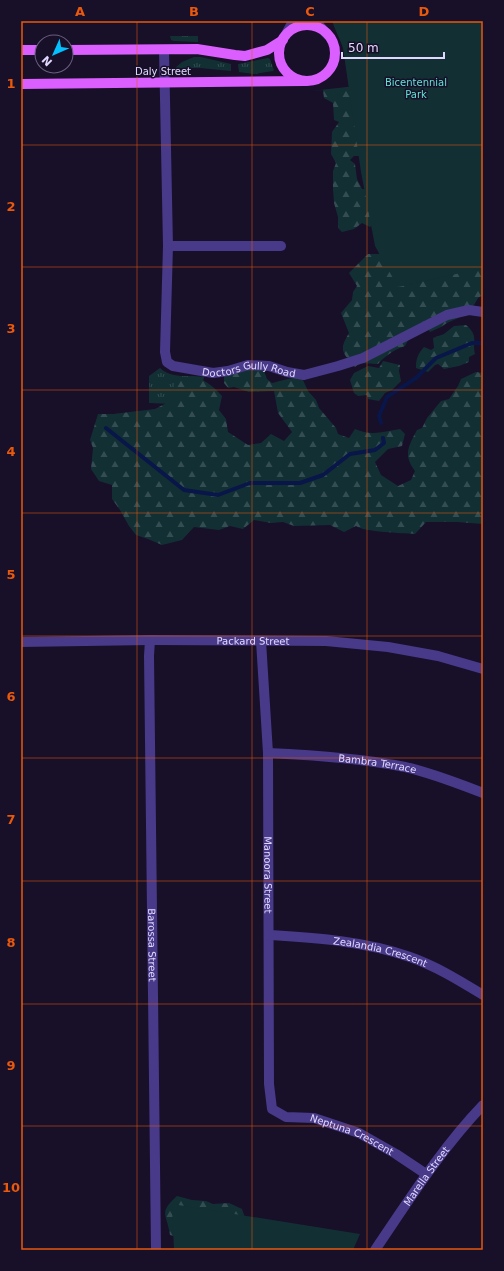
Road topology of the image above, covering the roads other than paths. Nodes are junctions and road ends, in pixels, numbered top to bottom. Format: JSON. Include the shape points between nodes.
{"nodes":[{"id":1,"x":293,"y":21,"type":"edge"},
{"id":2,"x":315,"y":21,"type":"edge"},
{"id":3,"x":327,"y":34,"type":"junction"},
{"id":4,"x":284,"y":38,"type":"junction"},
{"id":5,"x":21,"y":50,"type":"edge"},
{"id":6,"x":34,"y":50,"type":"edge"},
{"id":7,"x":74,"y":50,"type":"edge"},
{"id":8,"x":164,"y":50,"type":"junction"},
{"id":9,"x":306,"y":81,"type":"junction"},
{"id":10,"x":165,"y":83,"type":"junction"},
{"id":11,"x":21,"y":84,"type":"edge"},
{"id":12,"x":168,"y":246,"type":"junction"},
{"id":13,"x":281,"y":246,"type":"dead end"},
{"id":14,"x":483,"y":312,"type":"edge"},
{"id":15,"x":150,"y":640,"type":"junction"},
{"id":16,"x":261,"y":641,"type":"junction"},
{"id":17,"x":21,"y":642,"type":"edge"},
{"id":18,"x":483,"y":669,"type":"edge"},
{"id":19,"x":268,"y":753,"type":"junction"},
{"id":20,"x":483,"y":793,"type":"edge"},
{"id":21,"x":269,"y":935,"type":"junction"},
{"id":22,"x":483,"y":995,"type":"edge"},
{"id":23,"x":483,"y":1105,"type":"edge"},
{"id":24,"x":272,"y":1109,"type":"joint"},
{"id":25,"x":426,"y":1174,"type":"junction"},
{"id":26,"x":156,"y":1250,"type":"edge"},
{"id":27,"x":375,"y":1250,"type":"edge"}],
"edges":[{"from":1,"to":4,"type":"street"},
{"from":2,"to":3,"type":"street"},
{"from":3,"to":4,"type":"main road","name":"Daly Street","via":[[309,26],[296,28]]},
{"from":3,"to":9,"type":"main road","name":"Daly Street","via":[[335,51],[331,68],[326,75]]},
{"from":4,"to":8,"type":"main road","name":"Daly Street","via":[[267,50],[246,56],[197,49]]},
{"from":4,"to":9,"type":"main road","via":[[279,53],[285,70],[296,79]]},
{"from":5,"to":6,"type":"main road"},
{"from":7,"to":8,"type":"main road","name":"Daly Street"},
{"from":8,"to":10,"type":"street","name":"Doctors Gully Road"},
{"from":9,"to":10,"type":"main road","name":"Daly Street"},
{"from":10,"to":11,"type":"main road","name":"Daly Street"},
{"from":10,"to":12,"type":"street","name":"Doctors Gully Road"},
{"from":12,"to":13,"type":"street"},
{"from":12,"to":14,"type":"street","name":"Doctors Gully Road","via":[[165,352],[167,362],[173,366],[213,373],[248,366],[269,366],[304,375],[363,358],[447,315],[469,310]]},
{"from":15,"to":16,"type":"street","name":"Packard Street"},
{"from":15,"to":17,"type":"street","name":"Packard Street"},
{"from":15,"to":26,"type":"street","name":"Barossa Street"},
{"from":16,"to":18,"type":"street","name":"Packard Street","via":[[326,641],[388,647],[438,656]]},
{"from":16,"to":19,"type":"street","name":"Manoora Street"},
{"from":19,"to":20,"type":"street","name":"Bambra Terrace","via":[[336,757],[405,768],[444,778]]},
{"from":19,"to":21,"type":"street","name":"Manoora Street"},
{"from":21,"to":22,"type":"street","name":"Zealandia Crescent","via":[[369,945],[410,957],[448,973]]},
{"from":21,"to":24,"type":"street","name":"Manoora Street"},
{"from":23,"to":25,"type":"street","name":"Marella Street"},
{"from":24,"to":25,"type":"street","name":"Neptuna Crescent","via":[[286,1116],[314,1118],[359,1133]]},
{"from":25,"to":27,"type":"street","name":"Marella Street"}]}
